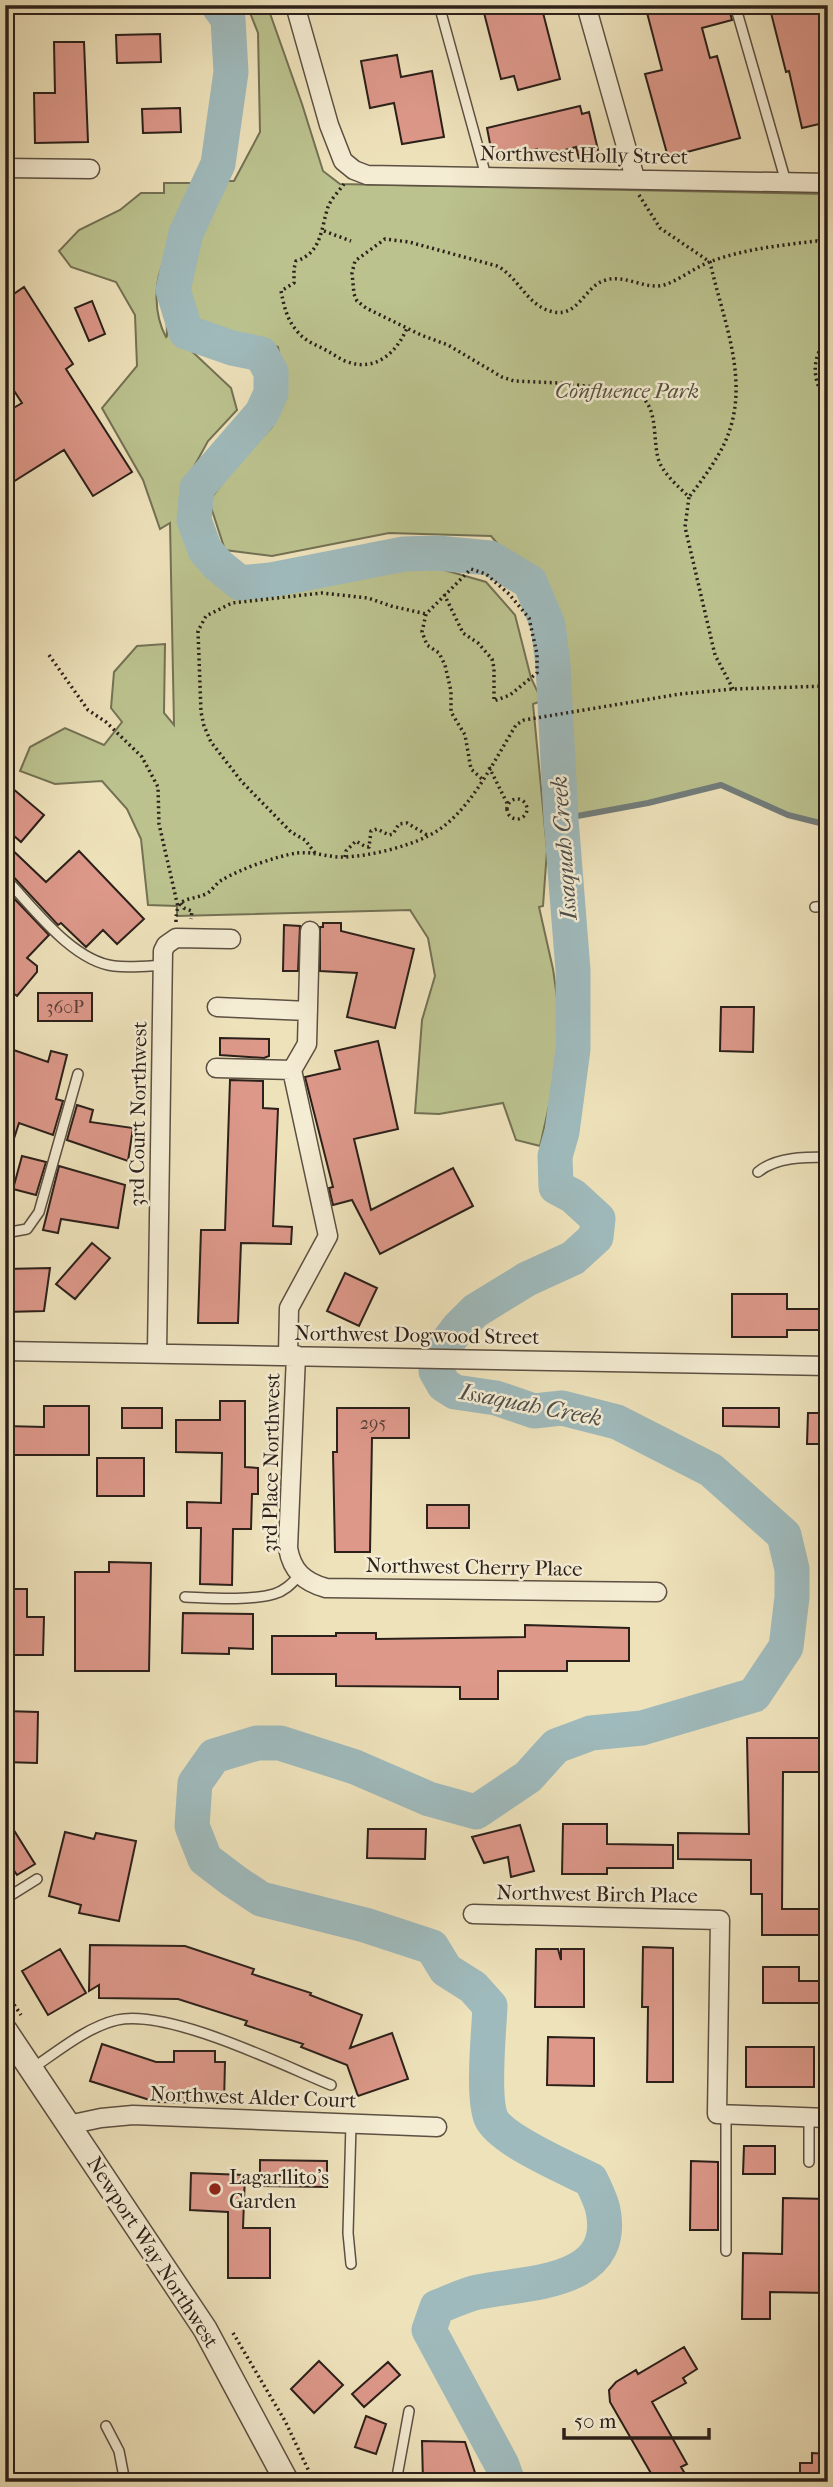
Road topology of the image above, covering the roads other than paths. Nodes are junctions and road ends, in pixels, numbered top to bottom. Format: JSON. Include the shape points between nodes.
{"nodes":[{"id":1,"x":295,"y":5,"type":"edge"},
{"id":2,"x":439,"y":5,"type":"edge"},
{"id":3,"x":586,"y":5,"type":"edge"},
{"id":4,"x":735,"y":5,"type":"edge"},
{"id":5,"x":5,"y":168,"type":"edge"},
{"id":6,"x":90,"y":169,"type":"dead end"},
{"id":7,"x":486,"y":176,"type":"junction"},
{"id":8,"x":635,"y":178,"type":"junction"},
{"id":9,"x":786,"y":182,"type":"junction"},
{"id":10,"x":828,"y":183,"type":"edge"},
{"id":11,"x":5,"y":878,"type":"edge"},
{"id":12,"x":828,"y":906,"type":"edge"},
{"id":13,"x":815,"y":907,"type":"dead end"},
{"id":14,"x":310,"y":931,"type":"dead end"},
{"id":15,"x":231,"y":939,"type":"dead end"},
{"id":16,"x":163,"y":965,"type":"junction"},
{"id":17,"x":217,"y":1007,"type":"dead end"},
{"id":18,"x":308,"y":1011,"type":"junction"},
{"id":19,"x":216,"y":1068,"type":"dead end"},
{"id":20,"x":292,"y":1070,"type":"junction"},
{"id":21,"x":78,"y":1074,"type":"dead end"},
{"id":22,"x":828,"y":1157,"type":"edge"},
{"id":23,"x":758,"y":1172,"type":"dead end"},
{"id":24,"x":5,"y":1233,"type":"edge"},
{"id":25,"x":5,"y":1351,"type":"edge"},
{"id":26,"x":157,"y":1352,"type":"junction"},
{"id":27,"x":292,"y":1355,"type":"junction"},
{"id":28,"x":828,"y":1366,"type":"edge"},
{"id":29,"x":298,"y":1573,"type":"junction"},
{"id":30,"x":657,"y":1592,"type":"dead end"},
{"id":31,"x":185,"y":1597,"type":"dead end"},
{"id":32,"x":37,"y":1879,"type":"dead end"},
{"id":33,"x":5,"y":1899,"type":"edge"},
{"id":34,"x":473,"y":1914,"type":"dead end"},
{"id":35,"x":5,"y":2030,"type":"edge"},
{"id":36,"x":32,"y":2069,"type":"junction"},
{"id":37,"x":331,"y":2085,"type":"dead end"},
{"id":38,"x":721,"y":2114,"type":"junction"},
{"id":39,"x":809,"y":2117,"type":"junction"},
{"id":40,"x":828,"y":2118,"type":"edge"},
{"id":41,"x":351,"y":2124,"type":"junction"},
{"id":42,"x":68,"y":2125,"type":"junction"},
{"id":43,"x":437,"y":2127,"type":"dead end"},
{"id":44,"x":808,"y":2162,"type":"dead end"},
{"id":45,"x":726,"y":2251,"type":"dead end"},
{"id":46,"x":351,"y":2264,"type":"dead end"},
{"id":47,"x":409,"y":2411,"type":"dead end"},
{"id":48,"x":106,"y":2426,"type":"dead end"},
{"id":49,"x":125,"y":2482,"type":"edge"},
{"id":50,"x":287,"y":2482,"type":"edge"},
{"id":51,"x":396,"y":2482,"type":"edge"}],
"edges":[{"from":1,"to":7,"type":"street","name":"Northwest Holly Street","via":[[329,125],[349,166],[367,174]]},
{"from":2,"to":7,"type":"lane"},
{"from":3,"to":8,"type":"street"},
{"from":4,"to":9,"type":"lane"},
{"from":5,"to":6,"type":"street"},
{"from":7,"to":8,"type":"street","name":"Northwest Holly Street"},
{"from":8,"to":9,"type":"street","name":"Northwest Holly Street"},
{"from":9,"to":10,"type":"street","name":"Northwest Holly Street"},
{"from":11,"to":16,"type":"lane","via":[[89,960],[111,966]]},
{"from":12,"to":13,"type":"lane"},
{"from":14,"to":18,"type":"street"},
{"from":15,"to":16,"type":"street","name":"3rd Court Northwest","via":[[176,938],[163,951]]},
{"from":16,"to":26,"type":"street","name":"3rd Court Northwest"},
{"from":17,"to":18,"type":"street"},
{"from":18,"to":20,"type":"street","via":[[307,1044]]},
{"from":19,"to":20,"type":"street"},
{"from":20,"to":27,"type":"street","name":"3rd Place Northwest","via":[[328,1236],[289,1308]]},
{"from":21,"to":24,"type":"lane","via":[[39,1212],[27,1229]]},
{"from":22,"to":23,"type":"lane","via":[[778,1162]]},
{"from":25,"to":26,"type":"street","name":"Northwest Dogwood Street"},
{"from":26,"to":27,"type":"street","name":"Northwest Dogwood Street"},
{"from":27,"to":28,"type":"street","name":"Northwest Dogwood Street"},
{"from":27,"to":29,"type":"street","name":"3rd Place Northwest","via":[[288,1548]]},
{"from":29,"to":30,"type":"street","name":"Northwest Cherry Place","via":[[326,1588]]},
{"from":29,"to":31,"type":"lane","via":[[287,1588],[275,1594]]},
{"from":32,"to":33,"type":"lane"},
{"from":34,"to":38,"type":"street","name":"Northwest Birch Place","via":[[720,1920]]},
{"from":35,"to":36,"type":"street","name":"Newport Way Northwest"},
{"from":36,"to":37,"type":"lane","via":[[96,2028],[137,2018],[192,2029]]},
{"from":36,"to":42,"type":"street","name":"Newport Way Northwest"},
{"from":38,"to":39,"type":"street"},
{"from":38,"to":45,"type":"lane"},
{"from":39,"to":40,"type":"street"},
{"from":39,"to":44,"type":"lane"},
{"from":41,"to":42,"type":"street","name":"Northwest Alder Court","via":[[133,2115]]},
{"from":41,"to":43,"type":"street","name":"Northwest Alder Court"},
{"from":41,"to":46,"type":"lane"},
{"from":42,"to":50,"type":"street","name":"Newport Way Northwest","via":[[205,2329]]},
{"from":47,"to":51,"type":"lane"},
{"from":48,"to":49,"type":"lane","via":[[119,2451]]}]}
